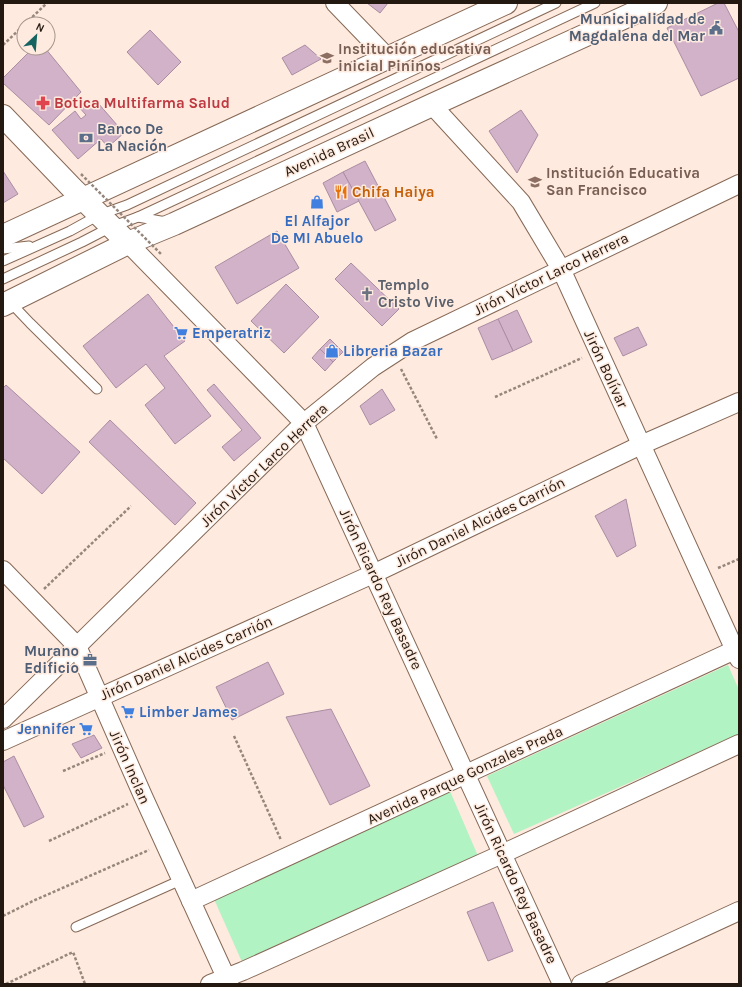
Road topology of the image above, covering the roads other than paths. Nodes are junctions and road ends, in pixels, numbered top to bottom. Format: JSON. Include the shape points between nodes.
{"nodes":[{"id":1,"x":335,"y":3,"type":"edge"},
{"id":2,"x":506,"y":3,"type":"edge"},
{"id":3,"x":556,"y":3,"type":"edge"},
{"id":4,"x":595,"y":3,"type":"edge"},
{"id":5,"x":656,"y":3,"type":"edge"},
{"id":6,"x":388,"y":58,"type":"junction"},
{"id":7,"x":432,"y":105,"type":"junction"},
{"id":8,"x":3,"y":116,"type":"edge"},
{"id":9,"x":739,"y":184,"type":"edge"},
{"id":10,"x":83,"y":199,"type":"junction"},
{"id":11,"x":138,"y":217,"type":"junction"},
{"id":12,"x":105,"y":221,"type":"junction"},
{"id":13,"x":174,"y":224,"type":"junction"},
{"id":14,"x":3,"y":236,"type":"edge"},
{"id":15,"x":128,"y":243,"type":"junction"},
{"id":16,"x":39,"y":245,"type":"junction"},
{"id":17,"x":3,"y":249,"type":"edge"},
{"id":18,"x":3,"y":261,"type":"edge"},
{"id":19,"x":561,"y":269,"type":"junction"},
{"id":20,"x":3,"y":279,"type":"edge"},
{"id":21,"x":6,"y":303,"type":"edge"},
{"id":22,"x":97,"y":389,"type":"dead end"},
{"id":23,"x":739,"y":402,"type":"edge"},
{"id":24,"x":304,"y":423,"type":"junction"},
{"id":25,"x":641,"y":445,"type":"junction"},
{"id":26,"x":3,"y":570,"type":"edge"},
{"id":27,"x":374,"y":574,"type":"junction"},
{"id":28,"x":78,"y":646,"type":"junction"},
{"id":29,"x":738,"y":653,"type":"edge"},
{"id":30,"x":100,"y":698,"type":"junction"},
{"id":31,"x":3,"y":719,"type":"edge"},
{"id":32,"x":3,"y":741,"type":"edge"},
{"id":33,"x":739,"y":744,"type":"edge"},
{"id":34,"x":466,"y":775,"type":"junction"},
{"id":35,"x":502,"y":854,"type":"junction"},
{"id":36,"x":181,"y":880,"type":"junction"},
{"id":37,"x":191,"y":901,"type":"junction"},
{"id":38,"x":739,"y":911,"type":"edge"},
{"id":39,"x":76,"y":927,"type":"dead end"},
{"id":40,"x":222,"y":982,"type":"edge"},
{"id":41,"x":562,"y":984,"type":"edge"},
{"id":42,"x":581,"y":984,"type":"edge"}],
"edges":[{"from":1,"to":6,"type":"street"},
{"from":2,"to":6,"type":"main road"},
{"from":3,"to":12,"type":"lane","name":"Avenida Brasil","via":[[127,205]]},
{"from":4,"to":11,"type":"lane","name":"Avenida Brasil"},
{"from":5,"to":7,"type":"main road","name":"Avenida Brasil"},
{"from":6,"to":10,"type":"main road"},
{"from":7,"to":13,"type":"main road","name":"Avenida Brasil"},
{"from":7,"to":19,"type":"street","name":"Jirón Bolívar","via":[[521,202]]},
{"from":8,"to":10,"type":"main road"},
{"from":9,"to":19,"type":"street","name":"Jirón Víctor Larco Herrera"},
{"from":10,"to":12,"type":"main road"},
{"from":10,"to":14,"type":"main road"},
{"from":11,"to":12,"type":"lane","name":"Avenida Brasil"},
{"from":11,"to":13,"type":"lane"},
{"from":12,"to":15,"type":"main road"},
{"from":12,"to":16,"type":"lane","name":"Avenida Brasil","via":[[70,230]]},
{"from":12,"to":20,"type":"lane","name":"Avenida Brasil","via":[[82,242]]},
{"from":13,"to":15,"type":"main road","name":"Avenida Brasil"},
{"from":15,"to":21,"type":"main road","name":"Avenida Brasil"},
{"from":15,"to":24,"type":"street","name":"Jirón Ricardo Rey Basadre"},
{"from":16,"to":17,"type":"lane"},
{"from":16,"to":18,"type":"lane","name":"Avenida Brasil"},
{"from":19,"to":24,"type":"street","name":"Jirón Víctor Larco Herrera","via":[[412,341],[373,367]]},
{"from":19,"to":25,"type":"street","name":"Jirón Bolívar"},
{"from":21,"to":22,"type":"lane"},
{"from":23,"to":25,"type":"street","name":"Jirón Daniel Alcides Carrión"},
{"from":24,"to":27,"type":"street","name":"Jirón Ricardo Rey Basadre"},
{"from":24,"to":28,"type":"street","name":"Jirón Víctor Larco Herrera"},
{"from":25,"to":27,"type":"street","name":"Jirón Daniel Alcides Carrión"},
{"from":25,"to":29,"type":"street","name":"Jirón Bolívar"},
{"from":26,"to":28,"type":"street","name":"Jirón Inclan"},
{"from":27,"to":30,"type":"street","name":"Jirón Daniel Alcides Carrión"},
{"from":27,"to":34,"type":"street","name":"Jirón Ricardo Rey Basadre"},
{"from":28,"to":30,"type":"street","name":"Jirón Inclan"},
{"from":28,"to":31,"type":"street","name":"Jirón Víctor Larco Herrera"},
{"from":29,"to":34,"type":"street","name":"Avenida Parque Gonzales Prada"},
{"from":30,"to":32,"type":"street","name":"Jirón Daniel Alcides Carrión"},
{"from":30,"to":36,"type":"street","name":"Jirón Inclan"},
{"from":33,"to":35,"type":"street"},
{"from":34,"to":35,"type":"street","name":"Jirón Ricardo Rey Basadre"},
{"from":34,"to":37,"type":"street","name":"Avenida Parque Gonzales Prada"},
{"from":35,"to":40,"type":"street"},
{"from":35,"to":41,"type":"street","name":"Jirón Ricardo Rey Basadre"},
{"from":36,"to":37,"type":"street","name":"Jirón Inclan"},
{"from":36,"to":39,"type":"lane"},
{"from":37,"to":40,"type":"street","name":"Jirón Inclan"},
{"from":38,"to":42,"type":"street"}]}
